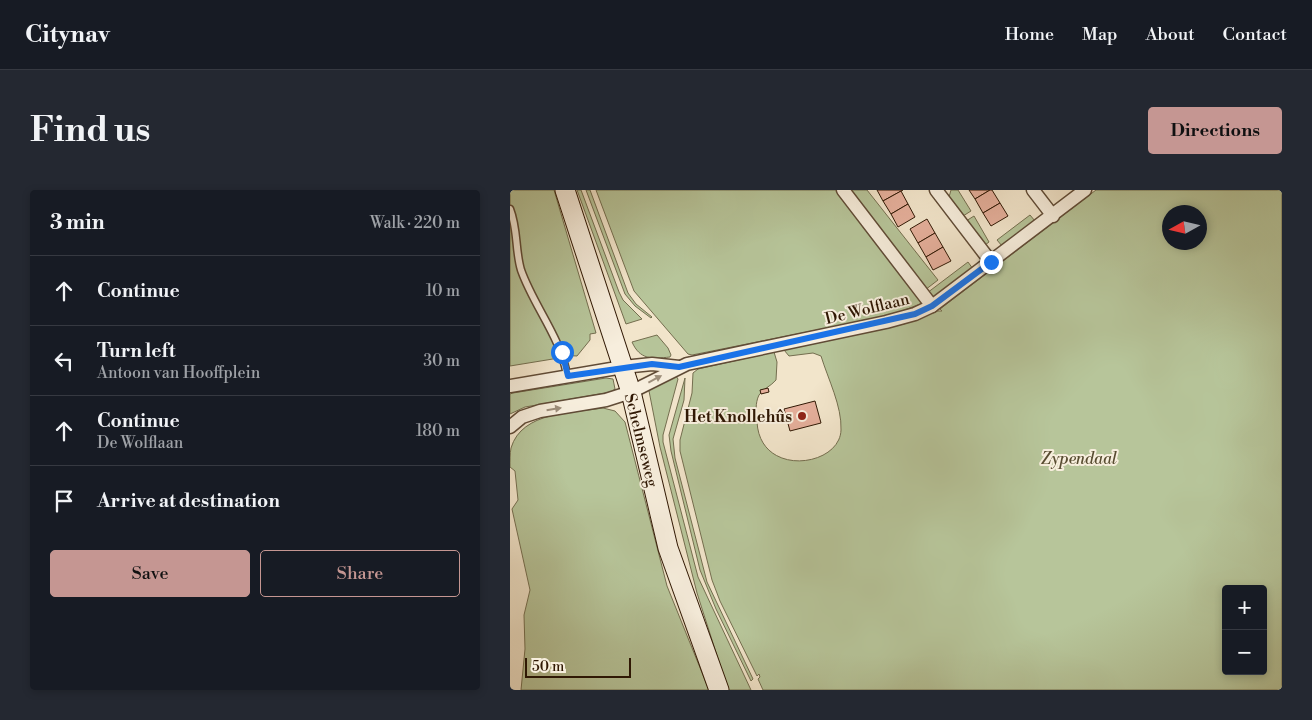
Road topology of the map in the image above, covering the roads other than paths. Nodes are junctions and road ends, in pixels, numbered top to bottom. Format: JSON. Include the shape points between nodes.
{"nodes":[{"id":1,"x":566,"y":190,"type":"edge"},
{"id":2,"x":843,"y":190,"type":"edge"},
{"id":3,"x":936,"y":190,"type":"edge"},
{"id":4,"x":1033,"y":190,"type":"edge"},
{"id":5,"x":1085,"y":190,"type":"edge"},
{"id":6,"x":510,"y":209,"type":"edge"},
{"id":7,"x":1052,"y":216,"type":"junction"},
{"id":8,"x":991,"y":262,"type":"junction"},
{"id":9,"x":932,"y":306,"type":"junction"},
{"id":10,"x":623,"y":367,"type":"junction"},
{"id":11,"x":679,"y":367,"type":"junction"},
{"id":12,"x":568,"y":376,"type":"junction"},
{"id":13,"x":510,"y":386,"type":"edge"},
{"id":14,"x":631,"y":392,"type":"junction"},
{"id":15,"x":510,"y":427,"type":"edge"},
{"id":16,"x":719,"y":690,"type":"edge"}],
"edges":[{"from":1,"to":10,"type":"main road","name":"Schelmseweg"},
{"from":2,"to":9,"type":"street"},
{"from":3,"to":8,"type":"street"},
{"from":4,"to":7,"type":"street"},
{"from":5,"to":7,"type":"street","name":"De Wolflaan"},
{"from":6,"to":12,"type":"lane","via":[[517,230],[522,272],[562,352]]},
{"from":7,"to":8,"type":"street","name":"De Wolflaan"},
{"from":8,"to":9,"type":"street","name":"De Wolflaan"},
{"from":9,"to":11,"type":"street","name":"De Wolflaan","via":[[886,322]]},
{"from":10,"to":11,"type":"street","name":"De Wolflaan","via":[[652,364]]},
{"from":10,"to":12,"type":"street","name":"De Wolflaan"},
{"from":10,"to":14,"type":"main road","name":"Schelmseweg"},
{"from":14,"to":11,"type":"street","name":"De Wolflaan","one_way":true},
{"from":12,"to":13,"type":"street","name":"De Wolflaan"},
{"from":15,"to":14,"type":"street","name":"De Wolflaan","one_way":true,"via":[[522,417],[540,411],[606,400]]},
{"from":14,"to":16,"type":"main road","name":"Schelmseweg","via":[[668,548]]}]}
